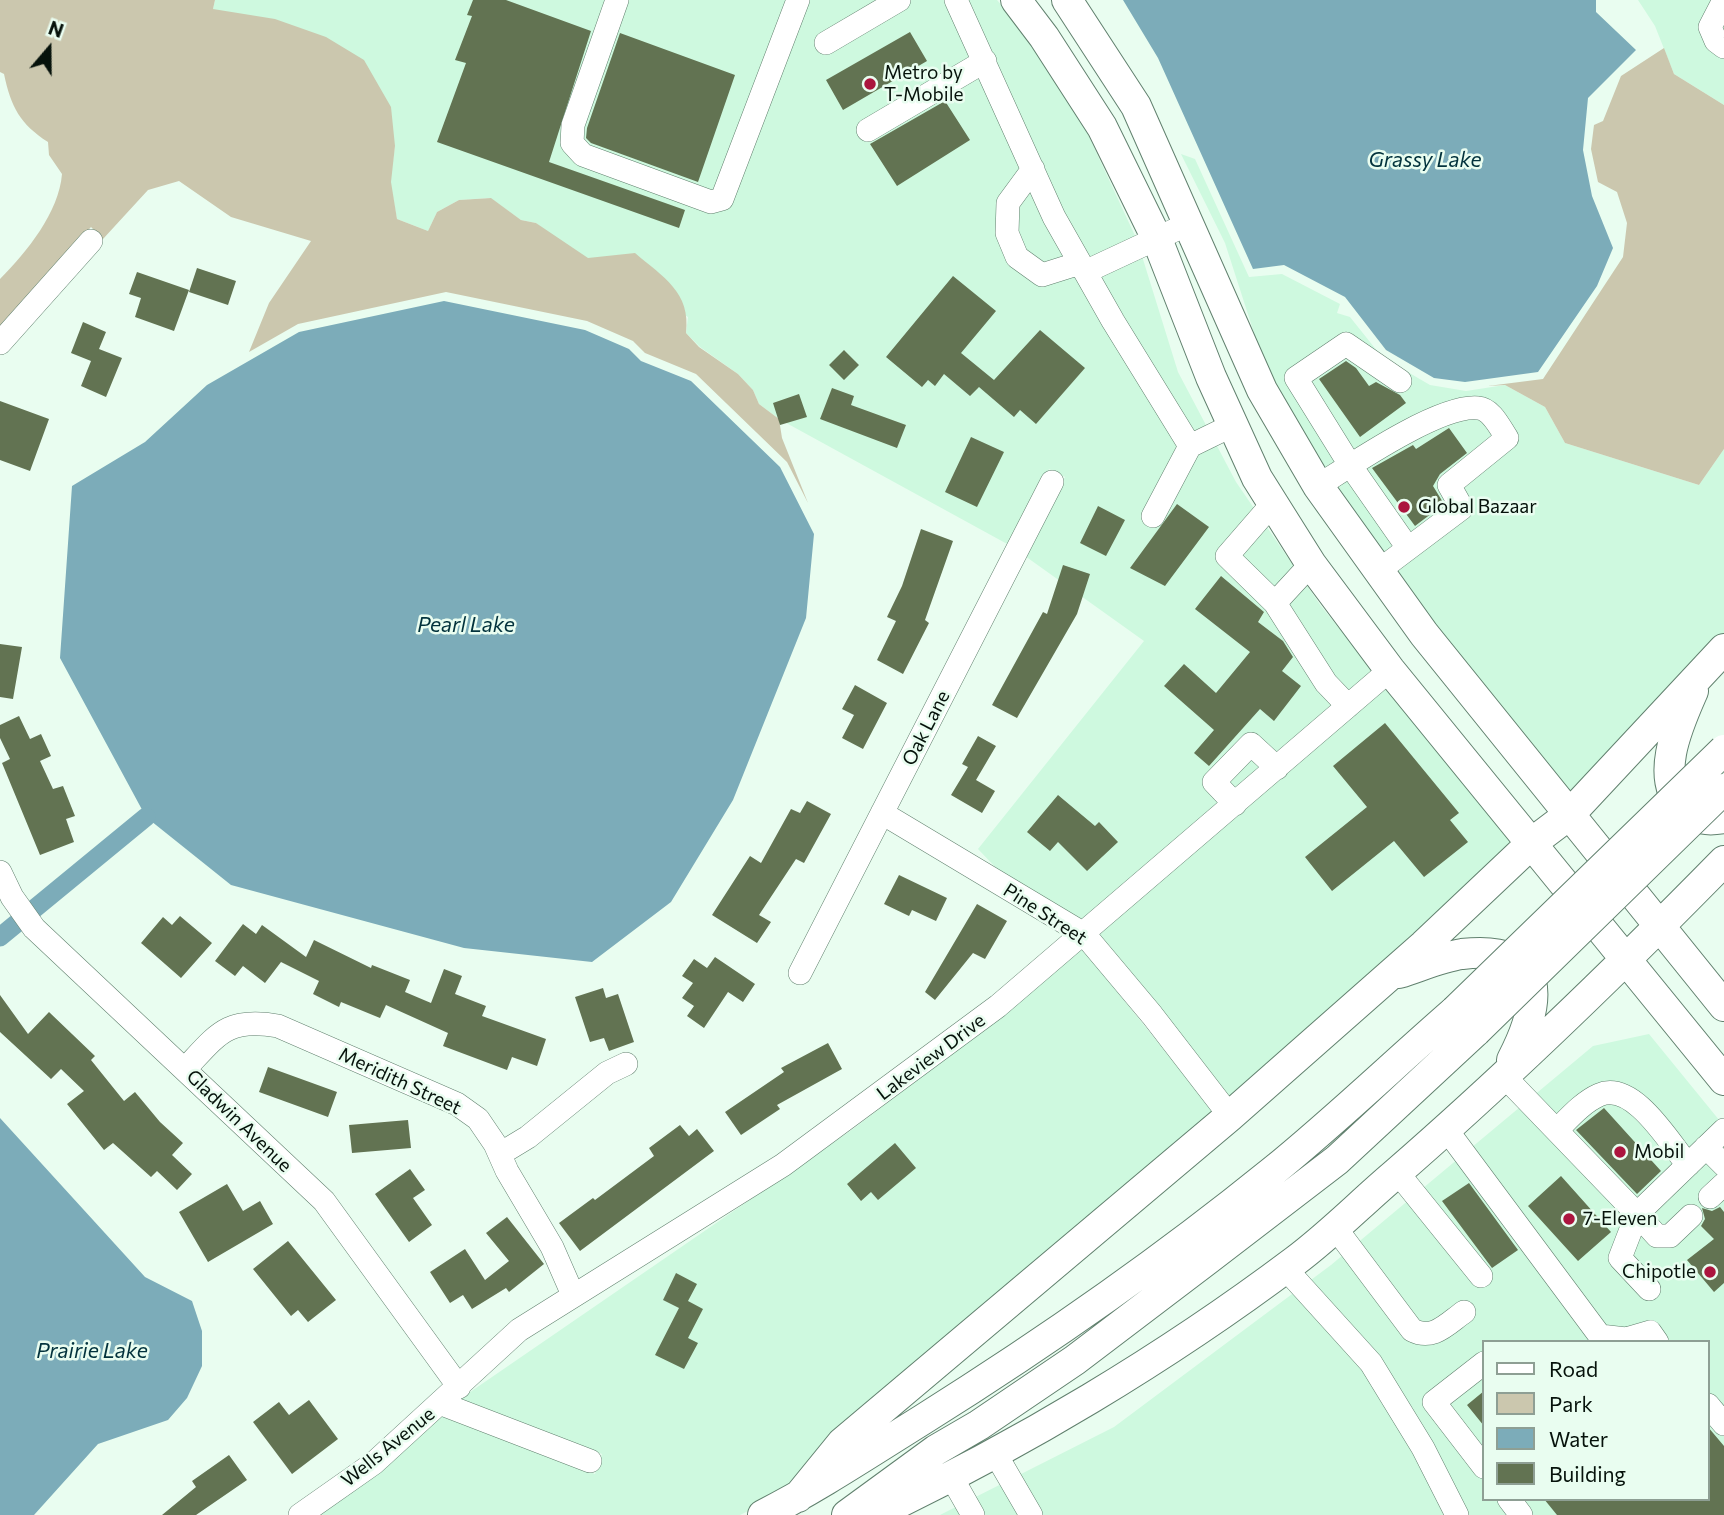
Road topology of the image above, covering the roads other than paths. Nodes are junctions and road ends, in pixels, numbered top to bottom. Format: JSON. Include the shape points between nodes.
{"nodes":[{"id":1,"x":617,"y":0,"type":"edge"},
{"id":2,"x":799,"y":0,"type":"edge"},
{"id":3,"x":899,"y":0,"type":"edge"},
{"id":4,"x":956,"y":0,"type":"edge"},
{"id":5,"x":1016,"y":0,"type":"edge"},
{"id":6,"x":1067,"y":0,"type":"edge"},
{"id":7,"x":1724,"y":0,"type":"edge"},
{"id":8,"x":826,"y":43,"type":"dead end"},
{"id":9,"x":1724,"y":47,"type":"edge"},
{"id":10,"x":985,"y":61,"type":"junction"},
{"id":11,"x":868,"y":130,"type":"dead end"},
{"id":12,"x":1033,"y":169,"type":"junction"},
{"id":13,"x":1190,"y":223,"type":"junction"},
{"id":14,"x":1157,"y":239,"type":"junction"},
{"id":15,"x":91,"y":241,"type":"dead end"},
{"id":16,"x":1082,"y":268,"type":"junction"},
{"id":17,"x":0,"y":343,"type":"edge"},
{"id":18,"x":1296,"y":377,"type":"junction"},
{"id":19,"x":1400,"y":381,"type":"dead end"},
{"id":20,"x":1258,"y":382,"type":"junction"},
{"id":21,"x":1233,"y":425,"type":"junction"},
{"id":22,"x":1190,"y":446,"type":"junction"},
{"id":23,"x":1350,"y":465,"type":"junction"},
{"id":24,"x":1052,"y":482,"type":"dead end"},
{"id":25,"x":1318,"y":486,"type":"junction"},
{"id":26,"x":1273,"y":503,"type":"junction"},
{"id":27,"x":1153,"y":516,"type":"dead end"},
{"id":28,"x":1408,"y":548,"type":"junction"},
{"id":29,"x":1311,"y":564,"type":"junction"},
{"id":30,"x":1377,"y":572,"type":"junction"},
{"id":31,"x":1275,"y":603,"type":"junction"},
{"id":32,"x":1724,"y":649,"type":"edge"},
{"id":33,"x":1390,"y":670,"type":"junction"},
{"id":34,"x":1701,"y":674,"type":"junction"},
{"id":35,"x":1348,"y":706,"type":"junction"},
{"id":36,"x":1724,"y":750,"type":"edge"},
{"id":37,"x":1277,"y":768,"type":"junction"},
{"id":38,"x":1724,"y":789,"type":"edge"},
{"id":39,"x":1235,"y":804,"type":"junction"},
{"id":40,"x":882,"y":813,"type":"junction"},
{"id":41,"x":1570,"y":814,"type":"junction"},
{"id":42,"x":1724,"y":818,"type":"edge"},
{"id":43,"x":1533,"y":842,"type":"junction"},
{"id":44,"x":1724,"y":861,"type":"edge"},
{"id":45,"x":0,"y":872,"type":"edge"},
{"id":46,"x":1660,"y":927,"type":"junction"},
{"id":47,"x":1084,"y":934,"type":"junction"},
{"id":48,"x":1626,"y":960,"type":"junction"},
{"id":49,"x":800,"y":973,"type":"dead end"},
{"id":50,"x":1390,"y":975,"type":"junction"},
{"id":51,"x":1724,"y":1006,"type":"edge"},
{"id":52,"x":626,"y":1064,"type":"dead end"},
{"id":53,"x":185,"y":1069,"type":"junction"},
{"id":54,"x":1504,"y":1076,"type":"junction"},
{"id":55,"x":1724,"y":1080,"type":"edge"},
{"id":56,"x":1230,"y":1116,"type":"junction"},
{"id":57,"x":1446,"y":1129,"type":"junction"},
{"id":58,"x":1556,"y":1130,"type":"junction"},
{"id":59,"x":1724,"y":1130,"type":"edge"},
{"id":60,"x":1706,"y":1147,"type":"junction"},
{"id":61,"x":500,"y":1154,"type":"junction"},
{"id":62,"x":1688,"y":1165,"type":"junction"},
{"id":63,"x":1724,"y":1165,"type":"edge"},
{"id":64,"x":1397,"y":1172,"type":"junction"},
{"id":65,"x":1637,"y":1213,"type":"junction"},
{"id":66,"x":1691,"y":1216,"type":"dead end"},
{"id":67,"x":1335,"y":1226,"type":"junction"},
{"id":68,"x":1285,"y":1268,"type":"junction"},
{"id":69,"x":1481,"y":1276,"type":"dead end"},
{"id":70,"x":1649,"y":1289,"type":"dead end"},
{"id":71,"x":573,"y":1295,"type":"junction"},
{"id":72,"x":1464,"y":1311,"type":"dead end"},
{"id":73,"x":1656,"y":1340,"type":"edge"},
{"id":74,"x":1482,"y":1365,"type":"edge"},
{"id":75,"x":459,"y":1387,"type":"junction"},
{"id":76,"x":442,"y":1404,"type":"junction"},
{"id":77,"x":1710,"y":1407,"type":"edge"},
{"id":78,"x":1724,"y":1424,"type":"edge"},
{"id":79,"x":995,"y":1453,"type":"junction"},
{"id":80,"x":590,"y":1461,"type":"dead end"},
{"id":81,"x":1482,"y":1464,"type":"edge"},
{"id":82,"x":952,"y":1478,"type":"junction"},
{"id":83,"x":799,"y":1497,"type":"junction"},
{"id":84,"x":300,"y":1515,"type":"edge"},
{"id":85,"x":763,"y":1515,"type":"edge"},
{"id":86,"x":847,"y":1515,"type":"edge"},
{"id":87,"x":873,"y":1515,"type":"edge"},
{"id":88,"x":973,"y":1515,"type":"edge"},
{"id":89,"x":1031,"y":1515,"type":"edge"},
{"id":90,"x":1457,"y":1515,"type":"edge"}],
"edges":[{"from":1,"to":2,"type":"street","via":[[573,125],[572,143],[583,155],[711,202],[722,199]]},
{"from":3,"to":8,"type":"street"},
{"from":4,"to":10,"type":"street"},
{"from":5,"to":14,"type":"main road","via":[[1102,127]]},
{"from":6,"to":13,"type":"main road","via":[[1136,106]]},
{"from":7,"to":9,"type":"street","via":[[1710,27]]},
{"from":10,"to":11,"type":"street"},
{"from":10,"to":12,"type":"street"},
{"from":12,"to":16,"type":"street"},
{"from":12,"to":16,"type":"street","via":[[1008,204],[1007,233],[1017,257],[1042,275]]},
{"from":13,"to":14,"type":"street"},
{"from":13,"to":20,"type":"main road"},
{"from":14,"to":16,"type":"street"},
{"from":14,"to":21,"type":"main road"},
{"from":15,"to":17,"type":"street"},
{"from":16,"to":22,"type":"street"},
{"from":18,"to":19,"type":"street","via":[[1346,344]]},
{"from":18,"to":20,"type":"street"},
{"from":18,"to":23,"type":"street"},
{"from":20,"to":25,"type":"main road"},
{"from":21,"to":22,"type":"street"},
{"from":21,"to":26,"type":"main road"},
{"from":22,"to":27,"type":"street"},
{"from":23,"to":25,"type":"street"},
{"from":23,"to":28,"type":"street"},
{"from":23,"to":28,"type":"street","via":[[1420,426],[1460,410],[1489,411],[1507,438],[1448,485],[1462,508]]},
{"from":24,"to":40,"type":"street","name":"Oak Lane"},
{"from":25,"to":30,"type":"main road"},
{"from":26,"to":29,"type":"main road"},
{"from":26,"to":31,"type":"street","via":[[1227,556]]},
{"from":28,"to":30,"type":"street"},
{"from":29,"to":31,"type":"street"},
{"from":29,"to":33,"type":"main road"},
{"from":30,"to":41,"type":"main road"},
{"from":31,"to":35,"type":"street","via":[[1326,683]]},
{"from":32,"to":34,"type":"main road"},
{"from":33,"to":35,"type":"street","name":"Lakeview Drive"},
{"from":33,"to":43,"type":"main road"},
{"from":34,"to":41,"type":"main road"},
{"from":34,"to":42,"type":"main road","via":[[1681,718],[1670,781],[1691,814],[1707,821]]},
{"from":35,"to":37,"type":"street","name":"Lakeview Drive"},
{"from":36,"to":83,"type":"main road","bridge":true,"via":[[1455,1011],[1274,1171],[1061,1331]]},
{"from":37,"to":39,"type":"street","name":"Lakeview Drive"},
{"from":37,"to":39,"type":"street","via":[[1251,744],[1214,782]]},
{"from":38,"to":86,"type":"main road","bridge":true,"via":[[1337,1160],[1075,1360],[936,1450]]},
{"from":39,"to":47,"type":"street","name":"Lakeview Drive"},
{"from":40,"to":47,"type":"street","name":"Pine Street"},
{"from":40,"to":49,"type":"street","name":"Oak Lane"},
{"from":41,"to":43,"type":"main road"},
{"from":41,"to":46,"type":"main road"},
{"from":43,"to":48,"type":"main road"},
{"from":43,"to":50,"type":"main road"},
{"from":44,"to":46,"type":"main road"},
{"from":45,"to":53,"type":"street","name":"Gladwin Avenue","via":[[34,928]]},
{"from":46,"to":48,"type":"main road"},
{"from":46,"to":51,"type":"main road"},
{"from":47,"to":56,"type":"street","name":"Pine Street"},
{"from":47,"to":71,"type":"street","name":"Lakeview Drive","via":[[998,1006],[783,1166]]},
{"from":48,"to":54,"type":"main road"},
{"from":48,"to":55,"type":"main road"},
{"from":50,"to":54,"type":"main road","via":[[1482,953],[1522,966],[1531,978],[1533,1010]]},
{"from":50,"to":56,"type":"main road"},
{"from":52,"to":61,"type":"street","via":[[607,1073]]},
{"from":53,"to":61,"type":"street","name":"Meridith Street","via":[[219,1032],[235,1023],[278,1026],[457,1104],[478,1119]]},
{"from":53,"to":75,"type":"street","name":"Gladwin Avenue","via":[[324,1201]]},
{"from":54,"to":57,"type":"main road"},
{"from":54,"to":58,"type":"street"},
{"from":56,"to":83,"type":"main road","via":[[842,1443]]},
{"from":57,"to":64,"type":"main road"},
{"from":57,"to":73,"type":"street","via":[[1600,1336],[1626,1339],[1650,1332]]},
{"from":58,"to":62,"type":"street","via":[[1597,1095],[1614,1091],[1636,1102]]},
{"from":58,"to":65,"type":"street"},
{"from":59,"to":60,"type":"street"},
{"from":60,"to":62,"type":"street"},
{"from":60,"to":63,"type":"street"},
{"from":61,"to":71,"type":"street","name":"Meridith Street"},
{"from":62,"to":65,"type":"street"},
{"from":64,"to":67,"type":"main road"},
{"from":64,"to":69,"type":"street"},
{"from":65,"to":66,"type":"street","via":[[1657,1236],[1670,1236]]},
{"from":65,"to":70,"type":"street","via":[[1620,1258]]},
{"from":67,"to":68,"type":"main road"},
{"from":67,"to":72,"type":"street","via":[[1412,1330],[1423,1336],[1433,1334]]},
{"from":68,"to":79,"type":"main road","via":[[1166,1350]]},
{"from":68,"to":90,"type":"street","via":[[1371,1363]]},
{"from":71,"to":75,"type":"street","name":"Lakeview Drive","via":[[519,1330]]},
{"from":74,"to":81,"type":"street","via":[[1434,1402]]},
{"from":75,"to":76,"type":"street","name":"Lakeview Drive"},
{"from":76,"to":80,"type":"street"},
{"from":76,"to":84,"type":"street","name":"Wells Avenue","via":[[374,1463]]},
{"from":77,"to":78,"type":"street"},
{"from":79,"to":82,"type":"main road"},
{"from":79,"to":89,"type":"street"},
{"from":82,"to":87,"type":"main road"},
{"from":82,"to":88,"type":"street"},
{"from":83,"to":85,"type":"main road"}]}
